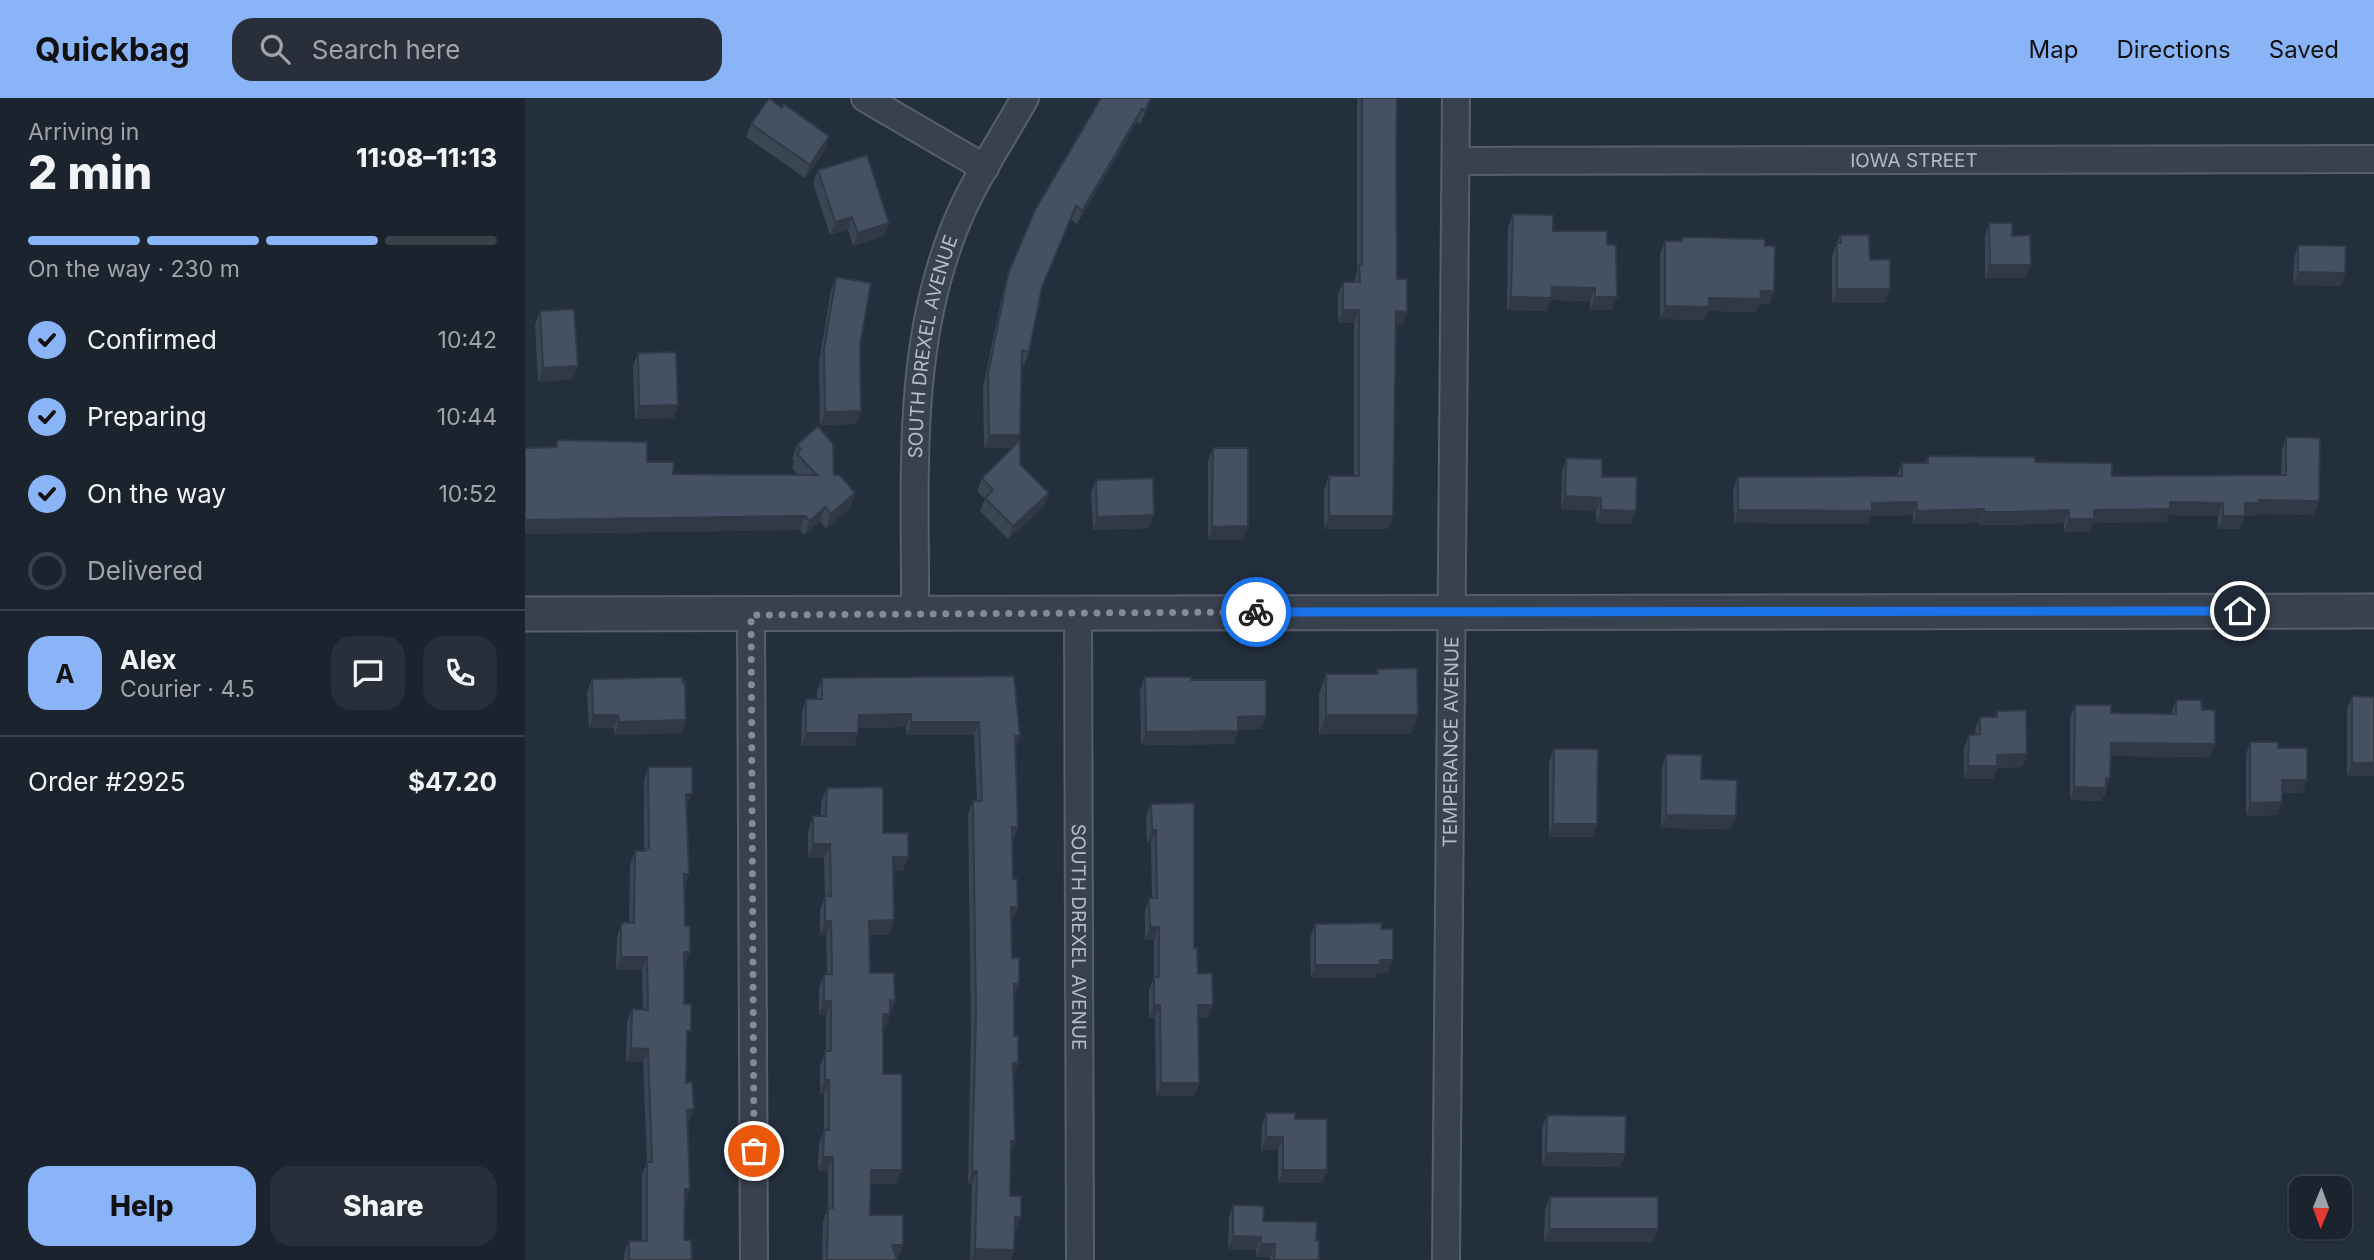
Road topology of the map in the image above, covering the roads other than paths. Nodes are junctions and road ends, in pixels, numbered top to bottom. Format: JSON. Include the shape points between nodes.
{"nodes":[{"id":1,"x":865,"y":98,"type":"edge"},
{"id":2,"x":1025,"y":98,"type":"edge"},
{"id":3,"x":1456,"y":98,"type":"edge"},
{"id":4,"x":2374,"y":159,"type":"edge"},
{"id":5,"x":1456,"y":161,"type":"junction"},
{"id":6,"x":985,"y":168,"type":"junction"},
{"id":7,"x":2374,"y":611,"type":"edge"},
{"id":8,"x":1451,"y":612,"type":"junction"},
{"id":9,"x":1078,"y":613,"type":"junction"},
{"id":10,"x":525,"y":614,"type":"edge"},
{"id":11,"x":751,"y":615,"type":"junction"},
{"id":12,"x":915,"y":615,"type":"junction"},
{"id":13,"x":754,"y":1260,"type":"edge"},
{"id":14,"x":1080,"y":1260,"type":"edge"},
{"id":15,"x":1445,"y":1260,"type":"edge"}],
"edges":[{"from":1,"to":6,"type":"street"},
{"from":2,"to":6,"type":"street","name":"SOUTH DREXEL AVENUE"},
{"from":3,"to":5,"type":"street","name":"TEMPERANCE AVENUE"},
{"from":4,"to":5,"type":"street","name":"IOWA STREET"},
{"from":5,"to":8,"type":"street","name":"TEMPERANCE AVENUE"},
{"from":6,"to":12,"type":"street","name":"SOUTH DREXEL AVENUE","via":[[954,229],[922,344],[916,396]]},
{"from":7,"to":8,"type":"street"},
{"from":8,"to":9,"type":"street"},
{"from":8,"to":15,"type":"street","name":"TEMPERANCE AVENUE"},
{"from":9,"to":12,"type":"street"},
{"from":9,"to":14,"type":"street","name":"SOUTH DREXEL AVENUE"},
{"from":10,"to":11,"type":"street"},
{"from":11,"to":12,"type":"street"},
{"from":11,"to":13,"type":"street"}]}
